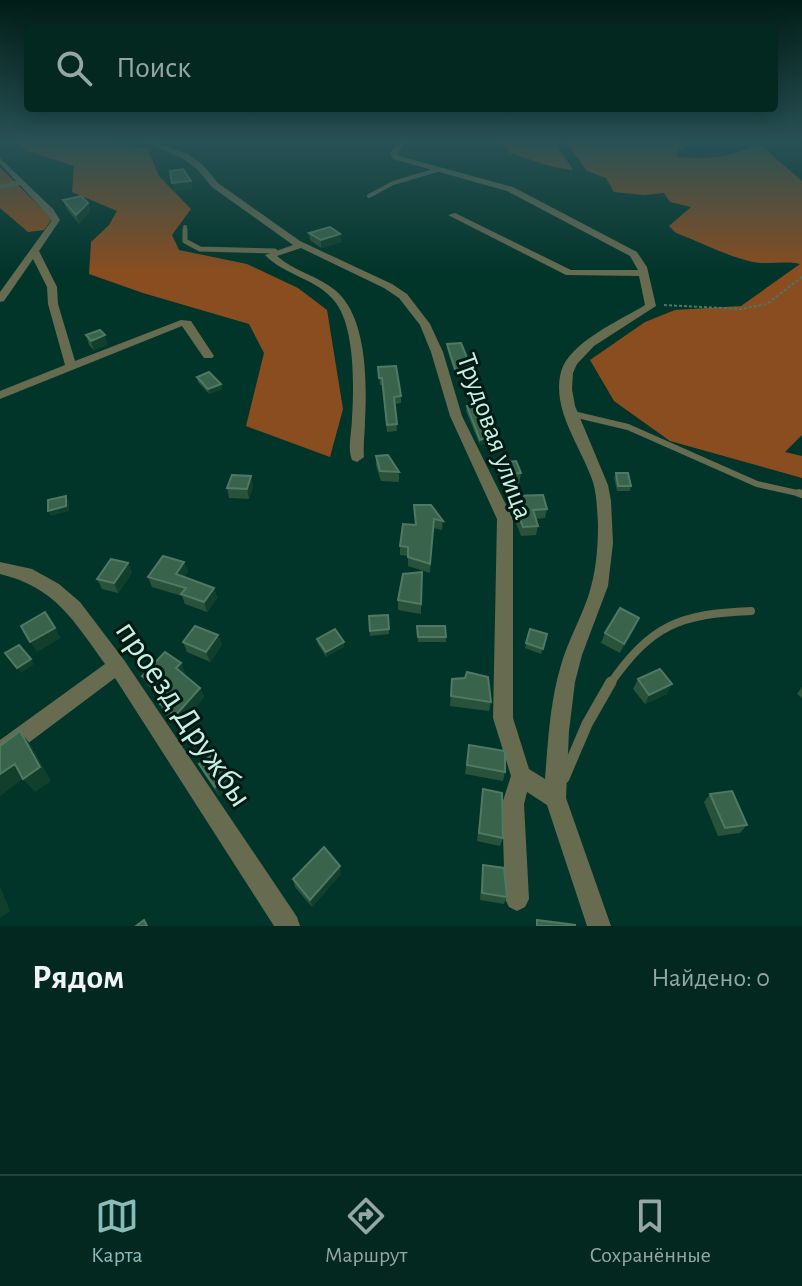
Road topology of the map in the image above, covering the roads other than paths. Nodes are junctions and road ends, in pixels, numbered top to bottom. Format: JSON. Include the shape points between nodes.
{"nodes":[{"id":1,"x":25,"y":185,"type":"edge"},
{"id":2,"x":215,"y":185,"type":"edge"},
{"id":3,"x":389,"y":185,"type":"edge"},
{"id":4,"x":495,"y":185,"type":"edge"},
{"id":5,"x":369,"y":196,"type":"dead end"},
{"id":6,"x":452,"y":215,"type":"dead end"},
{"id":7,"x":185,"y":227,"type":"dead end"},
{"id":8,"x":302,"y":245,"type":"junction"},
{"id":9,"x":34,"y":251,"type":"junction"},
{"id":10,"x":275,"y":251,"type":"junction"},
{"id":11,"x":643,"y":273,"type":"junction"},
{"id":12,"x":0,"y":299,"type":"edge"},
{"id":13,"x":208,"y":356,"type":"dead end"},
{"id":14,"x":71,"y":367,"type":"junction"},
{"id":15,"x":0,"y":395,"type":"edge"},
{"id":16,"x":573,"y":414,"type":"junction"},
{"id":17,"x":357,"y":457,"type":"dead end"},
{"id":18,"x":802,"y":494,"type":"edge"},
{"id":19,"x":0,"y":568,"type":"edge"},
{"id":20,"x":751,"y":611,"type":"dead end"},
{"id":21,"x":117,"y":666,"type":"junction"},
{"id":22,"x":0,"y":752,"type":"edge"},
{"id":23,"x":521,"y":776,"type":"junction"},
{"id":24,"x":555,"y":798,"type":"junction"},
{"id":25,"x":517,"y":899,"type":"dead end"},
{"id":26,"x":288,"y":926,"type":"edge"},
{"id":27,"x":599,"y":926,"type":"edge"}],
"edges":[{"from":1,"to":9,"type":"street","via":[[56,220]]},
{"from":2,"to":8,"type":"street","name":"Трудовая улица"},
{"from":3,"to":5,"type":"lane"},
{"from":4,"to":11,"type":"street","via":[[634,254]]},
{"from":6,"to":11,"type":"street","via":[[569,273]]},
{"from":7,"to":10,"type":"lane","via":[[185,241],[200,249]]},
{"from":8,"to":10,"type":"street"},
{"from":8,"to":23,"type":"street","name":"Трудовая улица","via":[[403,296],[425,324],[437,352],[456,416],[505,519],[503,718]]},
{"from":9,"to":12,"type":"street"},
{"from":9,"to":14,"type":"street","via":[[52,287]]},
{"from":10,"to":17,"type":"street","via":[[271,258],[315,281],[343,304],[357,365]]},
{"from":11,"to":16,"type":"street","via":[[651,306],[576,356],[567,371]]},
{"from":13,"to":14,"type":"street","via":[[187,323],[181,323]]},
{"from":14,"to":15,"type":"street"},
{"from":16,"to":18,"type":"lane","via":[[628,427],[757,484]]},
{"from":16,"to":24,"type":"street","via":[[603,495],[605,521],[601,584],[570,665],[558,726]]},
{"from":19,"to":21,"type":"street","name":"проезд Дружбы","via":[[53,589],[74,607]]},
{"from":20,"to":24,"type":"lane","via":[[684,618],[629,659],[603,689]]},
{"from":21,"to":22,"type":"street"},
{"from":21,"to":26,"type":"street","name":"проезд Дружбы"},
{"from":23,"to":24,"type":"street"},
{"from":23,"to":25,"type":"street","via":[[513,804]]},
{"from":24,"to":27,"type":"street"}]}
